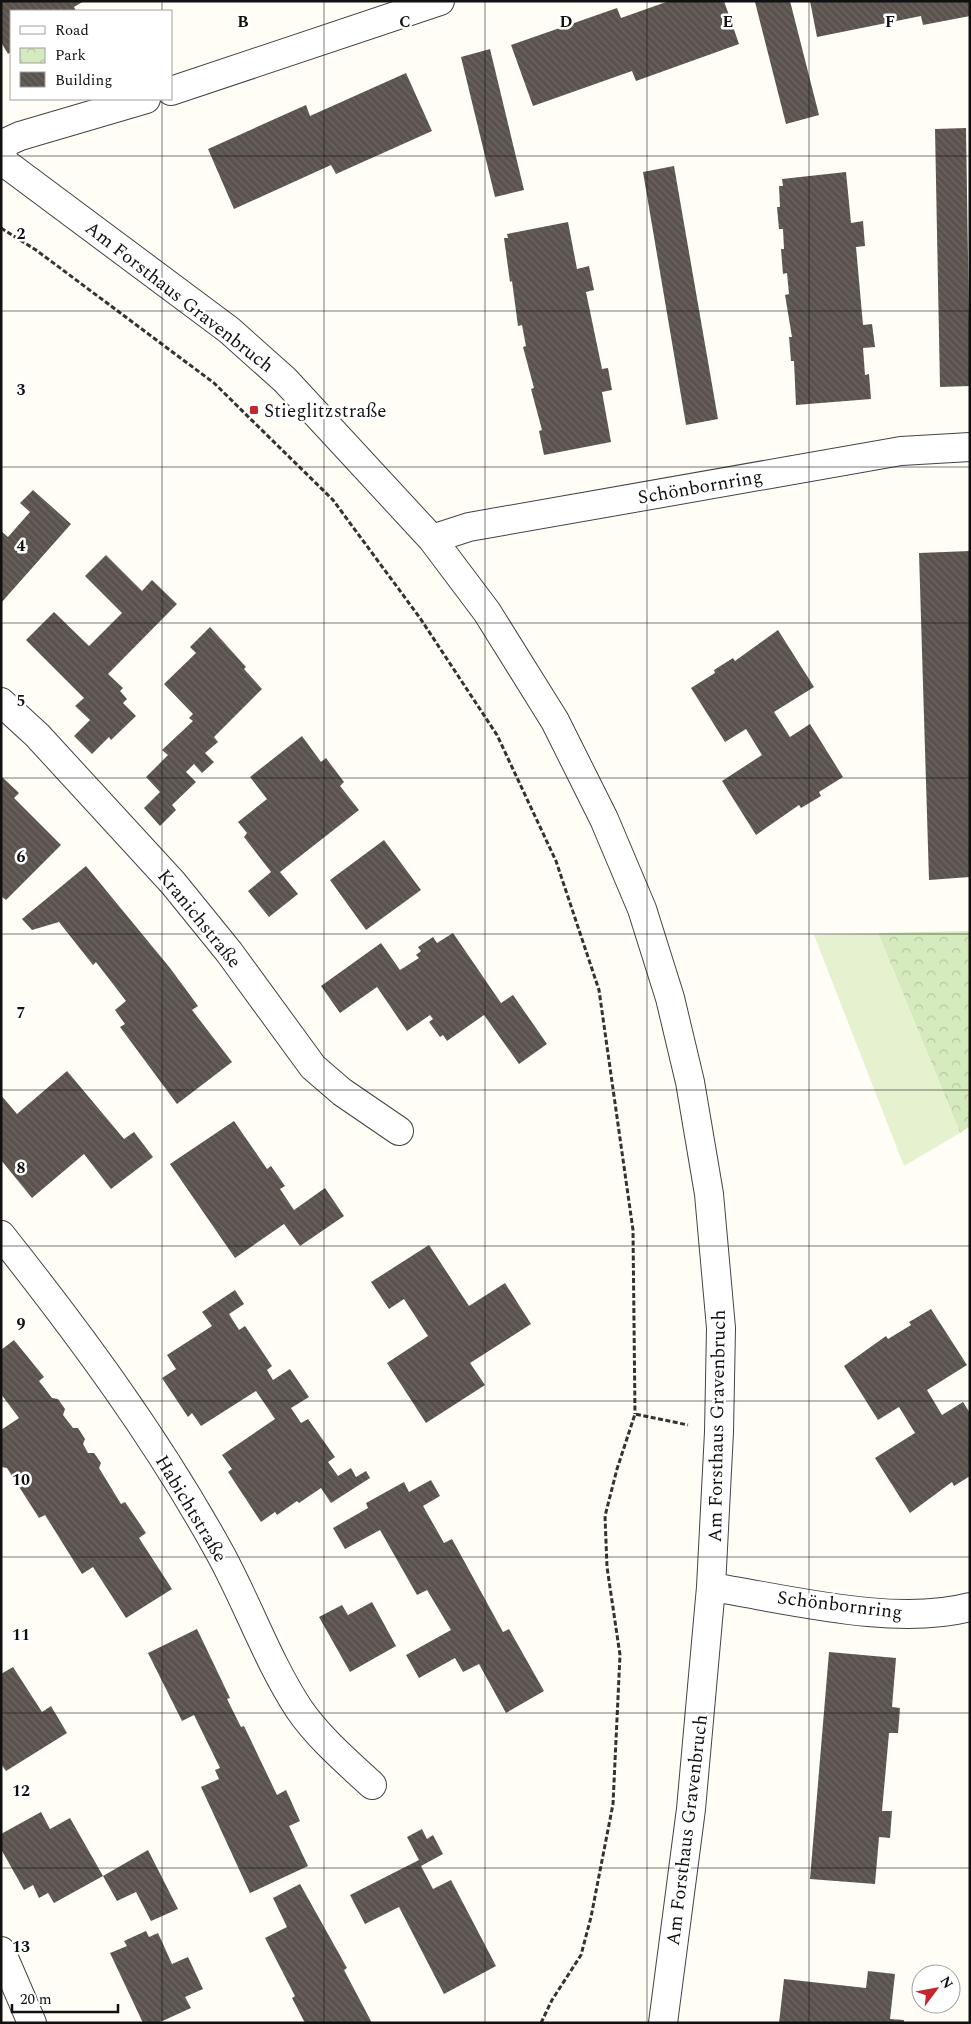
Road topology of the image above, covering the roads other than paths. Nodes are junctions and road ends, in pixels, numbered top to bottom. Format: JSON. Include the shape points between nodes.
{"nodes":[{"id":1,"x":440,"y":1,"type":"edge"},
{"id":2,"x":172,"y":91,"type":"edge"},
{"id":3,"x":142,"y":100,"type":"edge"},
{"id":4,"x":1,"y":150,"type":"edge"},
{"id":5,"x":1,"y":160,"type":"edge"},
{"id":6,"x":970,"y":447,"type":"edge"},
{"id":7,"x":432,"y":539,"type":"junction"},
{"id":8,"x":1,"y":702,"type":"edge"},
{"id":9,"x":399,"y":1132,"type":"dead end"},
{"id":10,"x":1,"y":1235,"type":"edge"},
{"id":11,"x":711,"y":1587,"type":"junction"},
{"id":12,"x":970,"y":1607,"type":"edge"},
{"id":13,"x":372,"y":1785,"type":"dead end"},
{"id":14,"x":1,"y":1951,"type":"edge"},
{"id":15,"x":32,"y":2023,"type":"edge"},
{"id":16,"x":663,"y":2023,"type":"edge"}],
"edges":[{"from":1,"to":2,"type":"street"},
{"from":3,"to":4,"type":"street","via":[[27,133],[9,141]]},
{"from":5,"to":7,"type":"street","name":"Am Forsthaus Gravenbruch","via":[[60,201],[236,336],[285,380]]},
{"from":6,"to":7,"type":"street","name":"Schönbornring","via":[[891,452],[469,527]]},
{"from":7,"to":11,"type":"street","name":"Am Forsthaus Gravenbruch","via":[[487,612],[555,721],[604,819],[645,918],[670,998],[690,1082],[710,1194],[721,1328],[720,1432]]},
{"from":8,"to":9,"type":"street","name":"Kranichstraße","via":[[37,735],[173,883],[229,952],[313,1066],[342,1092]]},
{"from":10,"to":13,"type":"street","name":"Habichtstraße","via":[[76,1329],[148,1435],[220,1553],[299,1709]]},
{"from":11,"to":12,"type":"street","name":"Schönbornring","via":[[891,1614]]},
{"from":11,"to":16,"type":"street","name":"Am Forsthaus Gravenbruch","via":[[690,1809]]},
{"from":14,"to":15,"type":"street"}]}
